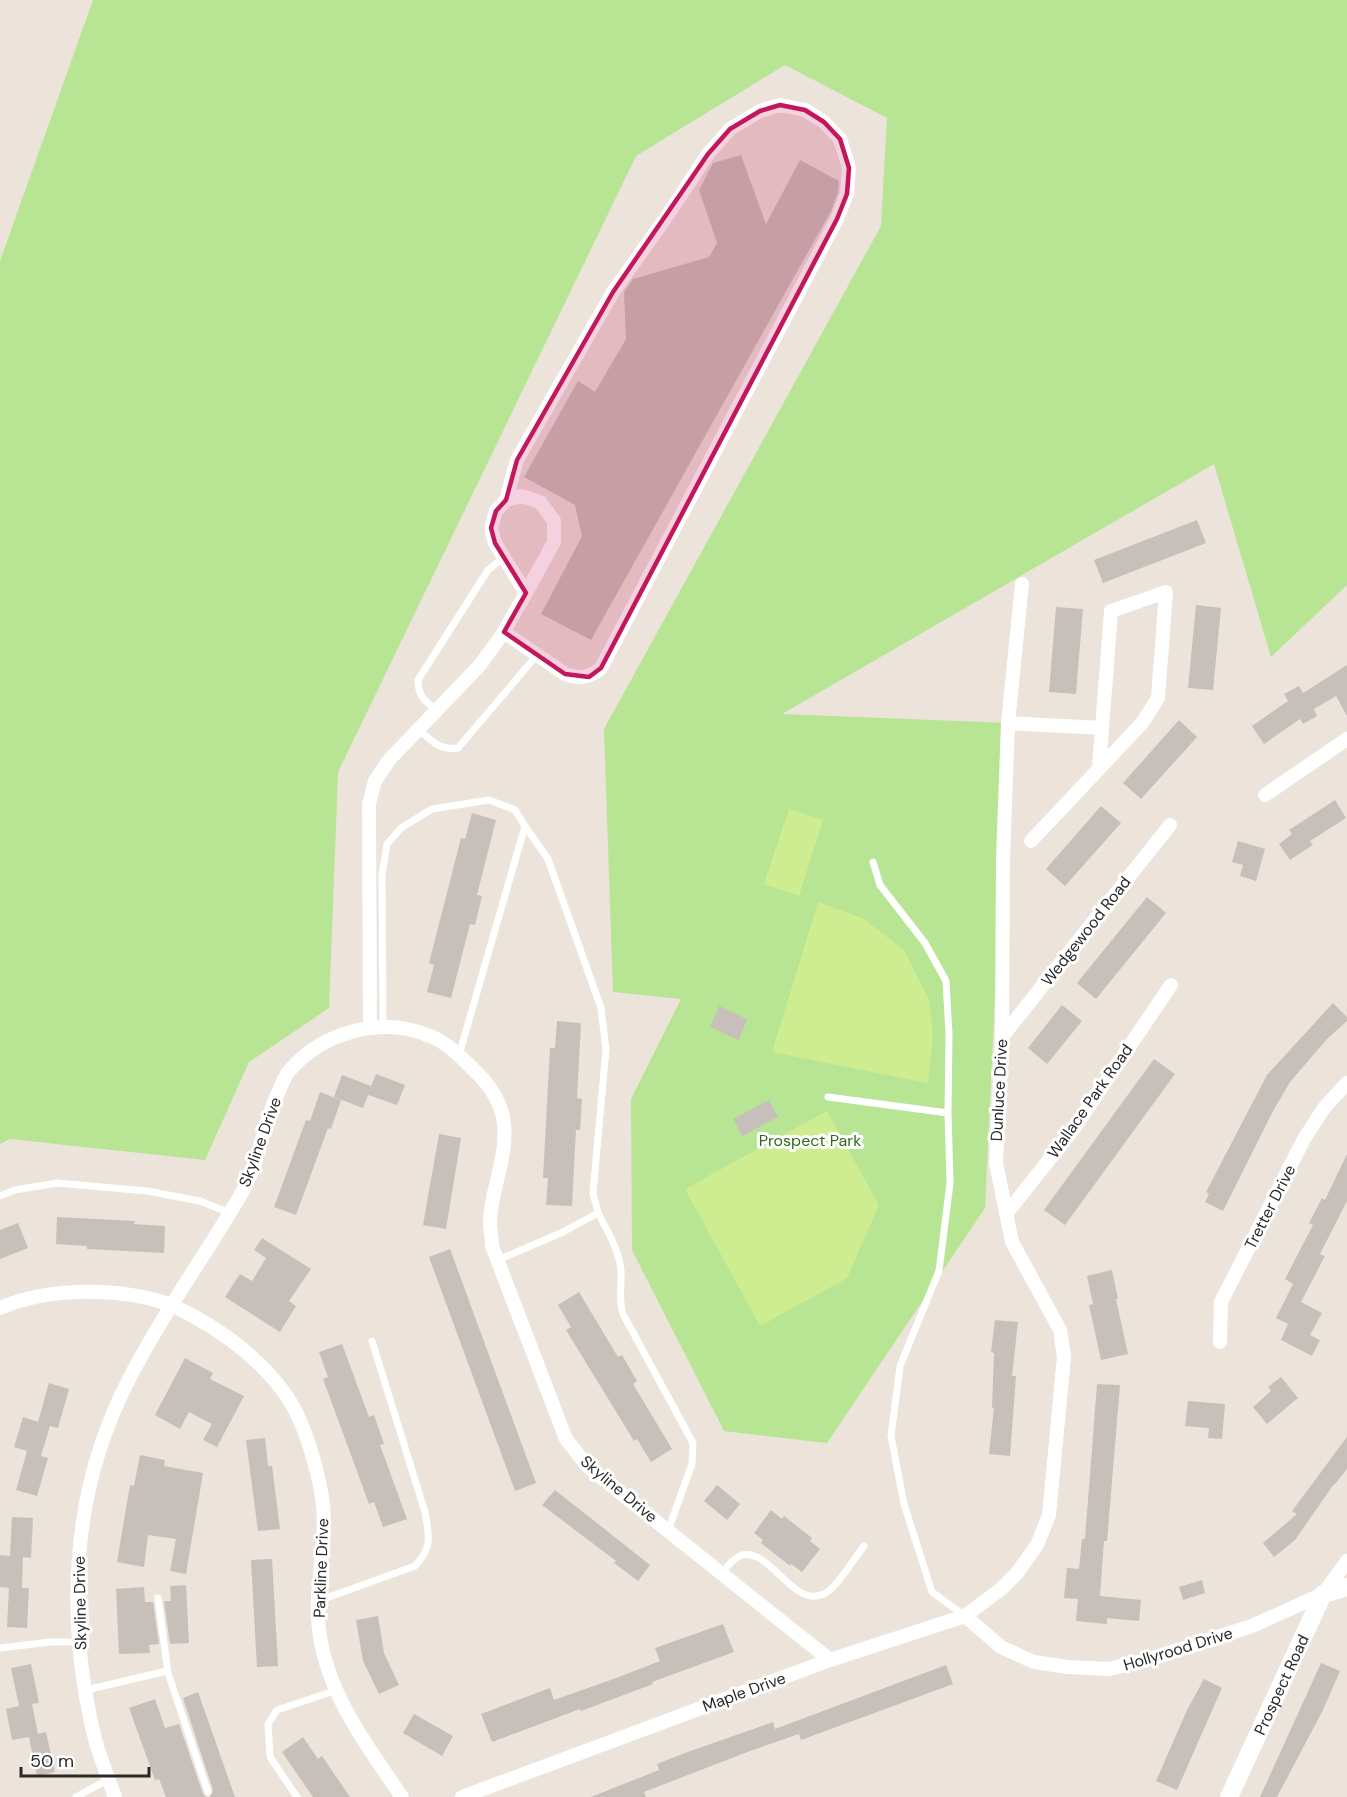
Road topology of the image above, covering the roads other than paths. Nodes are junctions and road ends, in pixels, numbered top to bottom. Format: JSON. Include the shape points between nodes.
{"nodes":[{"id":1,"x":506,"y":500,"type":"junction"},
{"id":2,"x":504,"y":557,"type":"junction"},
{"id":3,"x":1022,"y":584,"type":"dead end"},
{"id":4,"x":526,"y":593,"type":"junction"},
{"id":5,"x":504,"y":632,"type":"junction"},
{"id":6,"x":537,"y":655,"type":"junction"},
{"id":7,"x":436,"y":710,"type":"junction"},
{"id":8,"x":1008,"y":723,"type":"junction"},
{"id":9,"x":1102,"y":728,"type":"junction"},
{"id":10,"x":418,"y":729,"type":"junction"},
{"id":11,"x":1347,"y":739,"type":"edge"},
{"id":12,"x":1099,"y":768,"type":"junction"},
{"id":13,"x":1264,"y":795,"type":"dead end"},
{"id":14,"x":1170,"y":825,"type":"dead end"},
{"id":15,"x":525,"y":826,"type":"junction"},
{"id":16,"x":1031,"y":841,"type":"dead end"},
{"id":17,"x":873,"y":862,"type":"dead end"},
{"id":18,"x":1171,"y":985,"type":"dead end"},
{"id":19,"x":377,"y":1027,"type":"junction"},
{"id":20,"x":1002,"y":1037,"type":"junction"},
{"id":21,"x":459,"y":1055,"type":"junction"},
{"id":22,"x":1347,"y":1083,"type":"edge"},
{"id":23,"x":828,"y":1097,"type":"dead end"},
{"id":24,"x":948,"y":1113,"type":"junction"},
{"id":25,"x":0,"y":1196,"type":"edge"},
{"id":26,"x":230,"y":1212,"type":"junction"},
{"id":27,"x":598,"y":1214,"type":"junction"},
{"id":28,"x":1006,"y":1214,"type":"junction"},
{"id":29,"x":498,"y":1260,"type":"junction"},
{"id":30,"x":170,"y":1304,"type":"junction"},
{"id":31,"x":0,"y":1308,"type":"edge"},
{"id":32,"x":372,"y":1341,"type":"dead end"},
{"id":33,"x":1220,"y":1341,"type":"dead end"},
{"id":34,"x":668,"y":1530,"type":"junction"},
{"id":35,"x":864,"y":1546,"type":"dead end"},
{"id":36,"x":1347,"y":1562,"type":"edge"},
{"id":37,"x":1017,"y":1573,"type":"joint"},
{"id":38,"x":722,"y":1574,"type":"junction"},
{"id":39,"x":1347,"y":1587,"type":"edge"},
{"id":40,"x":1323,"y":1594,"type":"junction"},
{"id":41,"x":158,"y":1598,"type":"dead end"},
{"id":42,"x":318,"y":1601,"type":"junction"},
{"id":43,"x":965,"y":1616,"type":"junction"},
{"id":44,"x":80,"y":1642,"type":"junction"},
{"id":45,"x":0,"y":1648,"type":"edge"},
{"id":46,"x":830,"y":1660,"type":"junction"},
{"id":47,"x":167,"y":1671,"type":"junction"},
{"id":48,"x":86,"y":1690,"type":"junction"},
{"id":49,"x":337,"y":1690,"type":"junction"},
{"id":50,"x":109,"y":1779,"type":"junction"},
{"id":51,"x":208,"y":1792,"type":"dead end"},
{"id":52,"x":76,"y":1797,"type":"edge"},
{"id":53,"x":115,"y":1797,"type":"edge"},
{"id":54,"x":297,"y":1797,"type":"edge"},
{"id":55,"x":402,"y":1797,"type":"edge"},
{"id":56,"x":462,"y":1797,"type":"edge"},
{"id":57,"x":1229,"y":1797,"type":"edge"}],
"edges":[{"from":1,"to":2,"type":"street","via":[[496,511],[491,528]]},
{"from":1,"to":4,"type":"street","via":[[521,496],[540,502],[554,520],[554,542]]},
{"from":1,"to":6,"type":"street","via":[[518,460],[612,292],[708,154],[730,129],[760,111],[780,105],[805,110],[824,122],[840,138],[849,168],[847,194],[837,219],[601,668],[590,677],[575,677]]},
{"from":2,"to":4,"type":"street"},
{"from":2,"to":7,"type":"lane","via":[[489,570],[418,680],[421,697]]},
{"from":3,"to":8,"type":"street","name":"Dunluce Drive"},
{"from":4,"to":5,"type":"street"},
{"from":5,"to":6,"type":"street"},
{"from":5,"to":7,"type":"street","via":[[480,665]]},
{"from":6,"to":10,"type":"lane","via":[[458,748],[439,747]]},
{"from":7,"to":10,"type":"street"},
{"from":8,"to":9,"type":"street"},
{"from":8,"to":20,"type":"street","name":"Dunluce Drive"},
{"from":9,"to":12,"type":"street"},
{"from":9,"to":12,"type":"street","via":[[1111,611],[1166,592],[1158,698],[1142,723]]},
{"from":10,"to":19,"type":"street","via":[[389,760],[375,782],[369,804]]},
{"from":11,"to":13,"type":"street"},
{"from":12,"to":16,"type":"street"},
{"from":14,"to":20,"type":"street","name":"Wedgewood Road"},
{"from":15,"to":19,"type":"lane","via":[[515,810],[489,800],[432,808],[401,828],[387,844],[382,875]]},
{"from":15,"to":21,"type":"lane"},
{"from":15,"to":27,"type":"lane","via":[[548,859],[601,1008],[606,1049],[593,1193]]},
{"from":17,"to":24,"type":"lane","via":[[880,885],[925,943],[946,981]]},
{"from":18,"to":28,"type":"street","name":"Wallace Park Road","via":[[1072,1131]]},
{"from":19,"to":21,"type":"street","name":"Skyline Drive","via":[[431,1036]]},
{"from":19,"to":26,"type":"street","name":"Skyline Drive","via":[[351,1031],[315,1048],[288,1071],[271,1107],[243,1193]]},
{"from":20,"to":28,"type":"street","name":"Dunluce Drive","via":[[996,1163]]},
{"from":21,"to":29,"type":"street","name":"Skyline Drive","via":[[488,1083],[503,1116],[505,1148],[490,1221],[492,1246]]},
{"from":22,"to":33,"type":"street","name":"Tretter Drive","via":[[1324,1108],[1304,1139],[1221,1302]]},
{"from":23,"to":24,"type":"lane"},
{"from":24,"to":43,"type":"lane","via":[[950,1183],[939,1271],[900,1366],[891,1436],[904,1504],[932,1592]]},
{"from":25,"to":26,"type":"lane","via":[[57,1183],[147,1191],[200,1200]]},
{"from":26,"to":30,"type":"street","name":"Skyline Drive"},
{"from":27,"to":29,"type":"lane"},
{"from":27,"to":34,"type":"lane","via":[[621,1270],[619,1300],[623,1314],[693,1443],[692,1464]]},
{"from":28,"to":37,"type":"street","name":"Dunluce Drive","via":[[1012,1242],[1060,1330],[1064,1356],[1049,1515],[1037,1545]]},
{"from":29,"to":34,"type":"street","name":"Skyline Drive","via":[[566,1439],[588,1467]]},
{"from":30,"to":31,"type":"street","name":"Parkline Drive","via":[[131,1295],[78,1291],[18,1300]]},
{"from":30,"to":42,"type":"street","name":"Parkline Drive","via":[[211,1326],[258,1361],[289,1400],[310,1446],[322,1498],[324,1546]]},
{"from":30,"to":44,"type":"street","name":"Skyline Drive","via":[[126,1385],[89,1486],[78,1555]]},
{"from":32,"to":42,"type":"lane","via":[[425,1512],[429,1536],[426,1555],[415,1566]]},
{"from":34,"to":38,"type":"street","name":"Skyline Drive"},
{"from":35,"to":38,"type":"lane","via":[[830,1590],[817,1596],[804,1595],[754,1555],[742,1555]]},
{"from":36,"to":40,"type":"street","name":"Hollyrood Drive"},
{"from":37,"to":43,"type":"street","name":"Maple Drive"},
{"from":38,"to":46,"type":"street","name":"Skyline Drive"},
{"from":39,"to":40,"type":"street"},
{"from":40,"to":43,"type":"street","name":"Hollyrood Drive","via":[[1252,1626],[1109,1670],[1034,1662],[1001,1647]]},
{"from":40,"to":57,"type":"street","name":"Prospect Road"},
{"from":41,"to":47,"type":"lane"},
{"from":42,"to":49,"type":"street","name":"Parkline Drive","via":[[320,1636]]},
{"from":43,"to":46,"type":"street","name":"Maple Drive"},
{"from":44,"to":45,"type":"lane"},
{"from":44,"to":48,"type":"street","name":"Skyline Drive"},
{"from":46,"to":56,"type":"street","name":"Maple Drive"},
{"from":47,"to":48,"type":"lane"},
{"from":47,"to":51,"type":"lane"},
{"from":48,"to":50,"type":"street","name":"Skyline Drive","via":[[95,1738]]},
{"from":49,"to":54,"type":"lane","via":[[278,1710],[268,1724],[270,1757]]},
{"from":49,"to":55,"type":"street","name":"Parkline Drive","via":[[350,1720]]},
{"from":50,"to":52,"type":"lane"},
{"from":50,"to":53,"type":"street","name":"Skyline Drive"}]}
